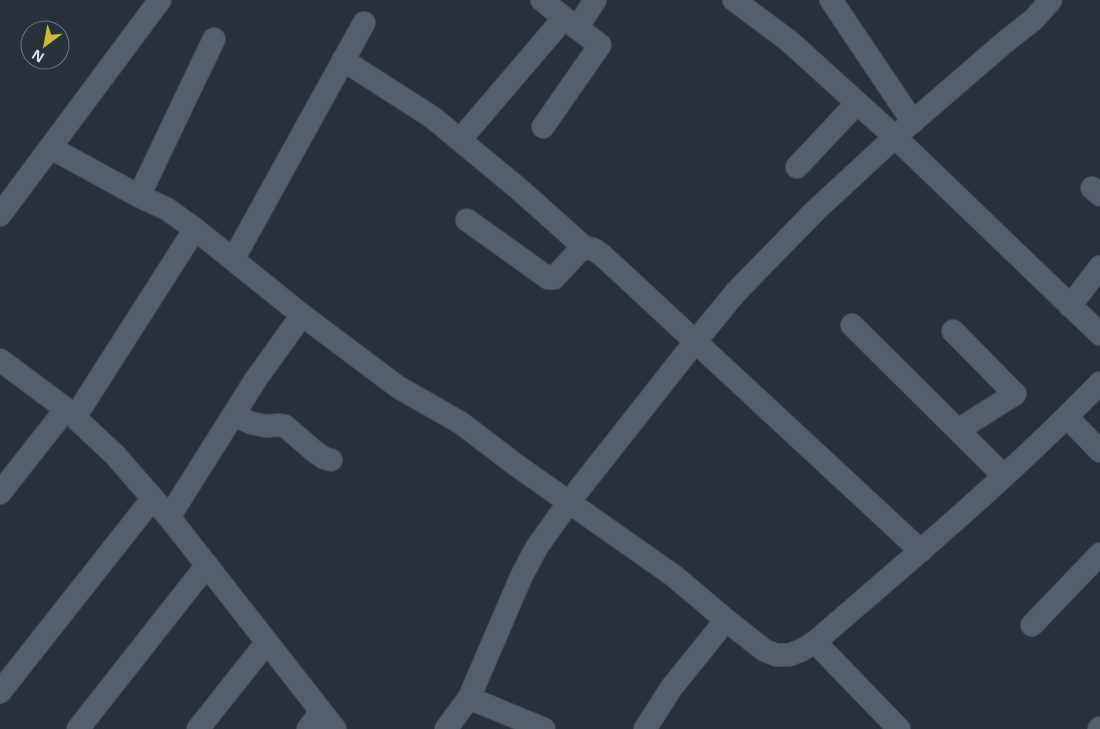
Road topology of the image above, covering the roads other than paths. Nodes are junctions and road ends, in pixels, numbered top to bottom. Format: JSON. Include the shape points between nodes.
{"nodes":[{"id":1,"x":160,"y":0,"type":"edge"},
{"id":2,"x":542,"y":0,"type":"edge"},
{"id":3,"x":595,"y":0,"type":"edge"},
{"id":4,"x":734,"y":0,"type":"edge"},
{"id":5,"x":832,"y":0,"type":"edge"},
{"id":6,"x":1051,"y":0,"type":"edge"},
{"id":7,"x":364,"y":23,"type":"dead end"},
{"id":8,"x":571,"y":23,"type":"junction"},
{"id":9,"x":214,"y":39,"type":"dead end"},
{"id":10,"x":343,"y":60,"type":"junction"},
{"id":11,"x":857,"y":103,"type":"junction"},
{"id":12,"x":913,"y":122,"type":"junction"},
{"id":13,"x":543,"y":127,"type":"dead end"},
{"id":14,"x":895,"y":137,"type":"junction"},
{"id":15,"x":460,"y":140,"type":"junction"},
{"id":16,"x":51,"y":148,"type":"junction"},
{"id":17,"x":797,"y":167,"type":"dead end"},
{"id":18,"x":139,"y":196,"type":"junction"},
{"id":19,"x":0,"y":215,"type":"edge"},
{"id":20,"x":468,"y":220,"type":"dead end"},
{"id":21,"x":195,"y":229,"type":"junction"},
{"id":22,"x":585,"y":248,"type":"junction"},
{"id":23,"x":234,"y":258,"type":"junction"},
{"id":24,"x":1100,"y":267,"type":"edge"},
{"id":25,"x":1070,"y":306,"type":"junction"},
{"id":26,"x":302,"y":315,"type":"junction"},
{"id":27,"x":852,"y":326,"type":"dead end"},
{"id":28,"x":952,"y":331,"type":"dead end"},
{"id":29,"x":1100,"y":334,"type":"edge"},
{"id":30,"x":695,"y":342,"type":"junction"},
{"id":31,"x":0,"y":360,"type":"edge"},
{"id":32,"x":1100,"y":383,"type":"edge"},
{"id":33,"x":70,"y":413,"type":"junction"},
{"id":34,"x":234,"y":415,"type":"junction"},
{"id":35,"x":1067,"y":417,"type":"junction"},
{"id":36,"x":958,"y":430,"type":"junction"},
{"id":37,"x":1100,"y":452,"type":"edge"},
{"id":38,"x":331,"y":460,"type":"dead end"},
{"id":39,"x":1004,"y":476,"type":"junction"},
{"id":40,"x":0,"y":493,"type":"edge"},
{"id":41,"x":154,"y":498,"type":"junction"},
{"id":42,"x":570,"y":502,"type":"junction"},
{"id":43,"x":169,"y":517,"type":"junction"},
{"id":44,"x":920,"y":551,"type":"junction"},
{"id":45,"x":1100,"y":554,"type":"edge"},
{"id":46,"x":207,"y":565,"type":"junction"},
{"id":47,"x":726,"y":620,"type":"junction"},
{"id":48,"x":1032,"y":625,"type":"dead end"},
{"id":49,"x":267,"y":642,"type":"junction"},
{"id":50,"x":815,"y":642,"type":"junction"},
{"id":51,"x":0,"y":692,"type":"edge"},
{"id":52,"x":470,"y":698,"type":"junction"},
{"id":53,"x":322,"y":723,"type":"edge"},
{"id":54,"x":78,"y":729,"type":"edge"},
{"id":55,"x":198,"y":729,"type":"edge"},
{"id":56,"x":446,"y":729,"type":"edge"},
{"id":57,"x":544,"y":729,"type":"edge"},
{"id":58,"x":645,"y":729,"type":"edge"},
{"id":59,"x":899,"y":729,"type":"edge"}],
"edges":[{"from":1,"to":16,"type":"street"},
{"from":2,"to":8,"type":"street"},
{"from":3,"to":8,"type":"street"},
{"from":4,"to":11,"type":"street","via":[[789,41]]},
{"from":5,"to":12,"type":"street"},
{"from":6,"to":12,"type":"street","via":[[1033,20]]},
{"from":7,"to":10,"type":"street"},
{"from":8,"to":13,"type":"street","via":[[600,45]]},
{"from":8,"to":15,"type":"street"},
{"from":9,"to":18,"type":"street"},
{"from":10,"to":15,"type":"street","via":[[432,117]]},
{"from":10,"to":23,"type":"street"},
{"from":11,"to":14,"type":"street"},
{"from":11,"to":17,"type":"street"},
{"from":12,"to":14,"type":"street"},
{"from":14,"to":25,"type":"street"},
{"from":14,"to":30,"type":"street","via":[[773,253]]},
{"from":15,"to":22,"type":"street"},
{"from":16,"to":18,"type":"street"},
{"from":16,"to":19,"type":"street"},
{"from":18,"to":21,"type":"street","via":[[167,209]]},
{"from":20,"to":22,"type":"street","via":[[548,278],[554,278]]},
{"from":21,"to":23,"type":"street"},
{"from":21,"to":33,"type":"street"},
{"from":22,"to":30,"type":"street","via":[[602,255]]},
{"from":23,"to":26,"type":"street"},
{"from":24,"to":25,"type":"street"},
{"from":25,"to":29,"type":"street"},
{"from":26,"to":34,"type":"street"},
{"from":26,"to":42,"type":"street","via":[[398,388],[461,423]]},
{"from":27,"to":36,"type":"street"},
{"from":28,"to":36,"type":"street","via":[[1015,394]]},
{"from":30,"to":42,"type":"street"},
{"from":30,"to":44,"type":"street"},
{"from":31,"to":33,"type":"street"},
{"from":32,"to":35,"type":"street"},
{"from":33,"to":40,"type":"street"},
{"from":33,"to":41,"type":"street"},
{"from":34,"to":38,"type":"street","via":[[251,424],[285,426],[314,451]]},
{"from":34,"to":43,"type":"street"},
{"from":35,"to":37,"type":"street"},
{"from":35,"to":39,"type":"street"},
{"from":36,"to":39,"type":"street"},
{"from":39,"to":44,"type":"street"},
{"from":41,"to":43,"type":"street"},
{"from":41,"to":51,"type":"street"},
{"from":42,"to":47,"type":"street","via":[[674,576]]},
{"from":42,"to":52,"type":"street","via":[[537,547],[522,576]]},
{"from":43,"to":46,"type":"street"},
{"from":44,"to":50,"type":"street"},
{"from":45,"to":48,"type":"street"},
{"from":46,"to":49,"type":"street"},
{"from":46,"to":54,"type":"street"},
{"from":47,"to":50,"type":"street","via":[[776,656],[789,655]]},
{"from":47,"to":58,"type":"street","via":[[672,687]]},
{"from":49,"to":53,"type":"street"},
{"from":49,"to":55,"type":"street"},
{"from":50,"to":59,"type":"street"},
{"from":52,"to":56,"type":"street"},
{"from":52,"to":57,"type":"street"}]}
